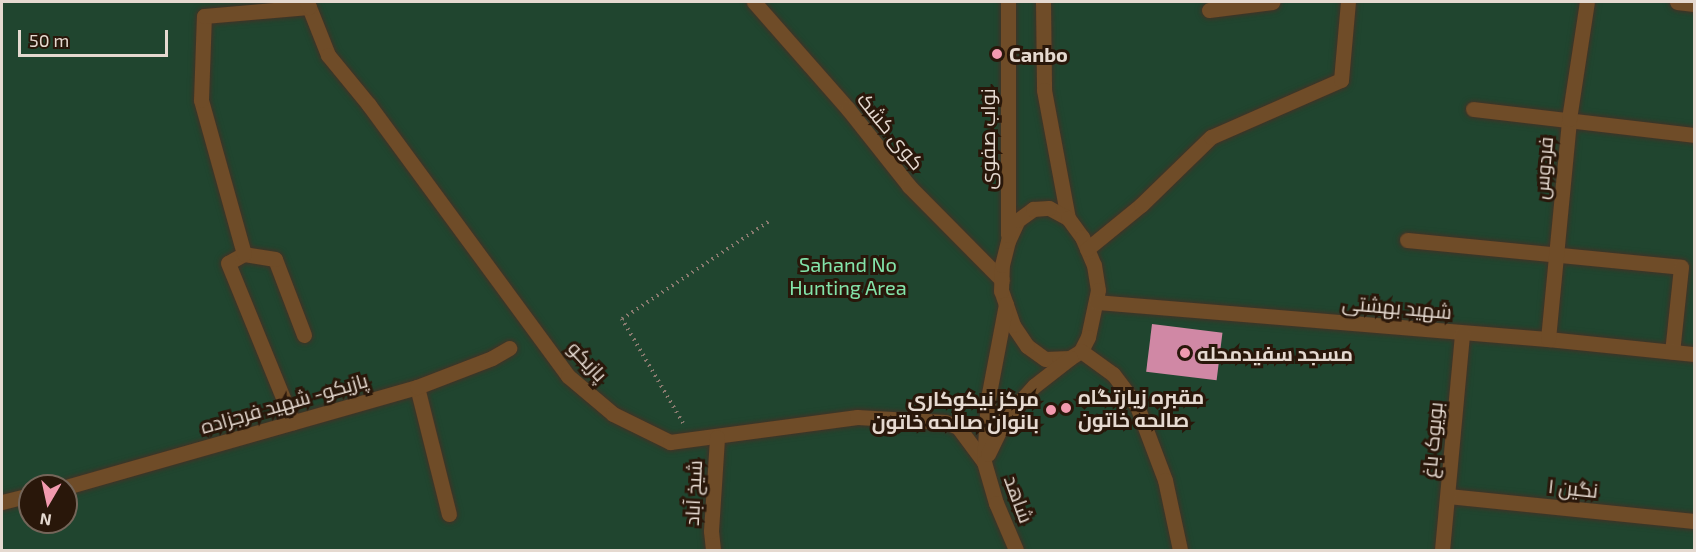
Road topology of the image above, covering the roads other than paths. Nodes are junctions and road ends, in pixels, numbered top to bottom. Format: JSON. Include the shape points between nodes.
{"nodes":[{"id":1,"x":754,"y":2,"type":"edge"},
{"id":2,"x":1008,"y":2,"type":"edge"},
{"id":3,"x":1043,"y":2,"type":"edge"},
{"id":4,"x":1272,"y":2,"type":"edge"},
{"id":5,"x":1348,"y":2,"type":"edge"},
{"id":6,"x":1587,"y":2,"type":"edge"},
{"id":7,"x":1677,"y":2,"type":"edge"},
{"id":8,"x":308,"y":4,"type":"edge"},
{"id":9,"x":1695,"y":4,"type":"edge"},
{"id":10,"x":1209,"y":10,"type":"dead end"},
{"id":11,"x":1473,"y":109,"type":"dead end"},
{"id":12,"x":1569,"y":119,"type":"junction"},
{"id":13,"x":1695,"y":135,"type":"edge"},
{"id":14,"x":1068,"y":218,"type":"junction"},
{"id":15,"x":1407,"y":240,"type":"dead end"},
{"id":16,"x":1008,"y":241,"type":"junction"},
{"id":17,"x":1087,"y":249,"type":"junction"},
{"id":18,"x":244,"y":254,"type":"junction"},
{"id":19,"x":1557,"y":257,"type":"junction"},
{"id":20,"x":1002,"y":280,"type":"junction"},
{"id":21,"x":1096,"y":302,"type":"junction"},
{"id":22,"x":1006,"y":304,"type":"junction"},
{"id":23,"x":1462,"y":334,"type":"junction"},
{"id":24,"x":304,"y":335,"type":"dead end"},
{"id":25,"x":1548,"y":339,"type":"junction"},
{"id":26,"x":509,"y":348,"type":"dead end"},
{"id":27,"x":1672,"y":352,"type":"junction"},
{"id":28,"x":1695,"y":354,"type":"edge"},
{"id":29,"x":1075,"y":355,"type":"junction"},
{"id":30,"x":417,"y":387,"type":"junction"},
{"id":31,"x":293,"y":422,"type":"junction"},
{"id":32,"x":717,"y":437,"type":"junction"},
{"id":33,"x":984,"y":462,"type":"junction"},
{"id":34,"x":78,"y":483,"type":"edge"},
{"id":35,"x":1448,"y":496,"type":"junction"},
{"id":36,"x":18,"y":498,"type":"edge"},
{"id":37,"x":2,"y":502,"type":"edge"},
{"id":38,"x":449,"y":514,"type":"dead end"},
{"id":39,"x":1695,"y":521,"type":"edge"},
{"id":40,"x":713,"y":550,"type":"edge"},
{"id":41,"x":1016,"y":550,"type":"edge"},
{"id":42,"x":1180,"y":550,"type":"edge"},
{"id":43,"x":1442,"y":550,"type":"edge"}],
"edges":[{"from":1,"to":20,"type":"street","name":"کوی کشک","via":[[909,186]]},
{"from":2,"to":16,"type":"street","name":"نواب صفوی"},
{"from":3,"to":14,"type":"street","via":[[1044,90]]},
{"from":4,"to":10,"type":"street"},
{"from":5,"to":17,"type":"street","via":[[1341,80],[1211,137],[1142,205]]},
{"from":6,"to":12,"type":"street","name":"فردوس"},
{"from":7,"to":9,"type":"street"},
{"from":8,"to":18,"type":"street","via":[[204,16],[201,100]]},
{"from":8,"to":32,"type":"street","name":"پازیکو","via":[[328,55],[568,376],[613,414],[670,442]]},
{"from":11,"to":12,"type":"street"},
{"from":12,"to":13,"type":"street"},
{"from":12,"to":19,"type":"street","name":"فردوس"},
{"from":14,"to":16,"type":"street","via":[[1049,208],[1033,209],[1018,220]]},
{"from":14,"to":17,"type":"street"},
{"from":15,"to":19,"type":"street"},
{"from":16,"to":20,"type":"street"},
{"from":17,"to":21,"type":"street","via":[[1094,265]]},
{"from":18,"to":24,"type":"street","via":[[275,259]]},
{"from":18,"to":31,"type":"street","via":[[228,263]]},
{"from":19,"to":25,"type":"street","name":"فردوس"},
{"from":19,"to":27,"type":"street","via":[[1681,267]]},
{"from":20,"to":22,"type":"street"},
{"from":21,"to":23,"type":"street","name":"شهید بهشتی"},
{"from":21,"to":29,"type":"street","via":[[1088,337]]},
{"from":22,"to":29,"type":"street","via":[[1013,325],[1027,346],[1046,359]]},
{"from":22,"to":33,"type":"street","via":[[988,398]]},
{"from":23,"to":25,"type":"street","name":"شهید بهشتی"},
{"from":23,"to":35,"type":"street","name":"بویوک باغ"},
{"from":25,"to":27,"type":"street","name":"شهید بهشتی"},
{"from":26,"to":30,"type":"street","name":"پازیکو- شهید فرجزاده"},
{"from":27,"to":28,"type":"street","name":"شهید بهشتی"},
{"from":29,"to":33,"type":"street","via":[[1034,386],[1006,417]]},
{"from":29,"to":42,"type":"street","via":[[1113,374],[1137,406],[1165,480]]},
{"from":30,"to":31,"type":"street","name":"پازیکو- شهید فرجزاده"},
{"from":30,"to":38,"type":"street"},
{"from":31,"to":34,"type":"street","name":"پازیکو- شهید فرجزاده"},
{"from":32,"to":33,"type":"street","name":"پازیکو","via":[[856,417],[945,422],[958,427]]},
{"from":32,"to":40,"type":"street","name":"شیخ آباد"},
{"from":33,"to":41,"type":"street","name":"شاهد"},
{"from":35,"to":39,"type":"street","name":"نگین ۱"},
{"from":35,"to":43,"type":"street","name":"بویوک باغ"},
{"from":36,"to":37,"type":"street"}]}
